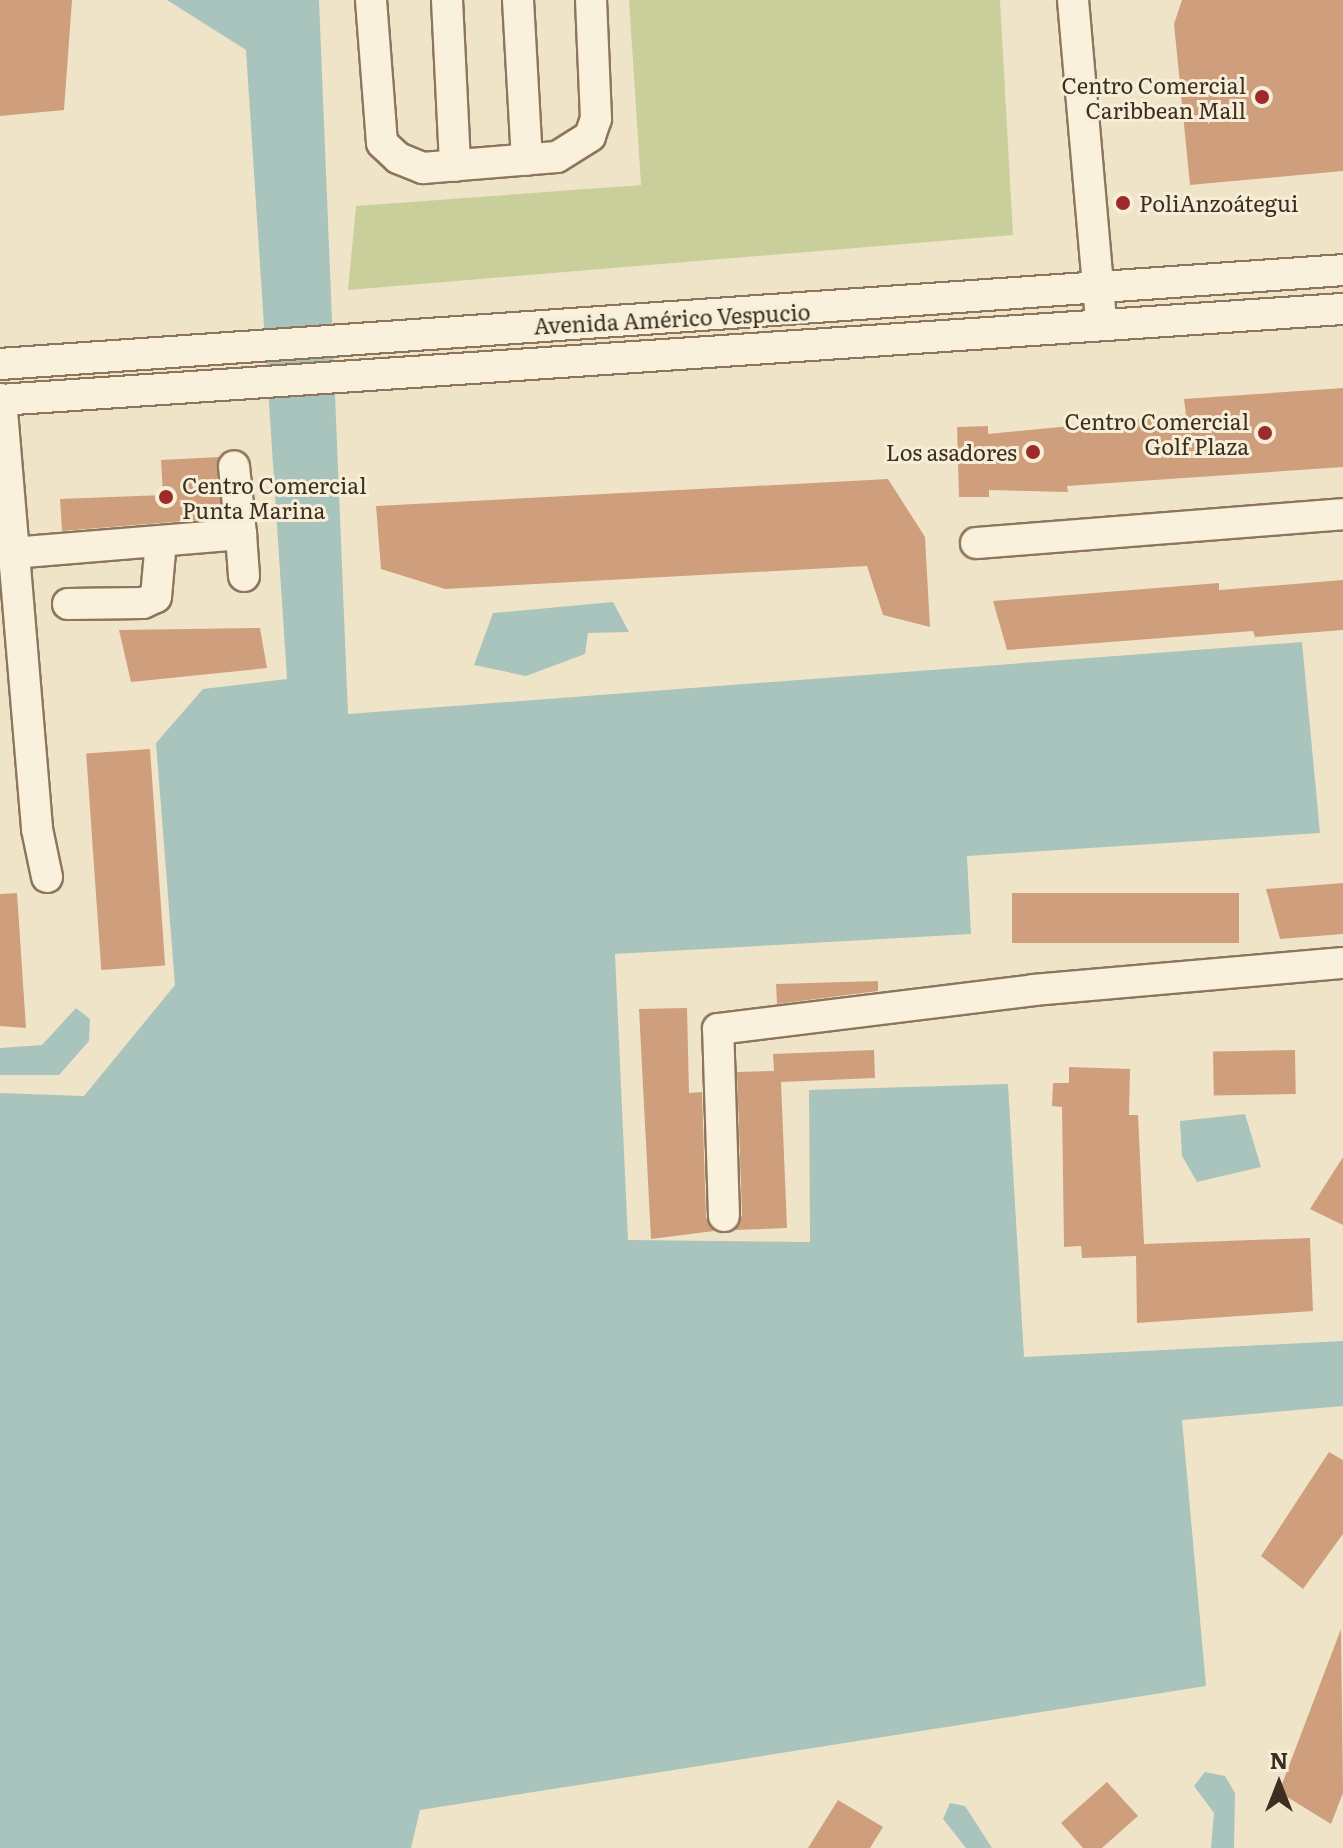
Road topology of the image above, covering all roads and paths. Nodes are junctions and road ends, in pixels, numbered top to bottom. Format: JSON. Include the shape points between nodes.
{"nodes":[{"id":1,"x":371,"y":0,"type":"edge"},
{"id":2,"x":447,"y":0,"type":"edge"},
{"id":3,"x":518,"y":0,"type":"edge"},
{"id":4,"x":591,"y":0,"type":"edge"},
{"id":5,"x":1073,"y":0,"type":"edge"},
{"id":6,"x":527,"y":160,"type":"junction"},
{"id":7,"x":455,"y":166,"type":"junction"},
{"id":8,"x":1337,"y":267,"type":"edge"},
{"id":9,"x":1098,"y":291,"type":"junction"},
{"id":10,"x":1343,"y":309,"type":"edge"},
{"id":11,"x":1103,"y":329,"type":"junction"},
{"id":12,"x":0,"y":364,"type":"edge"},
{"id":13,"x":0,"y":400,"type":"edge"},
{"id":14,"x":234,"y":466,"type":"dead end"},
{"id":15,"x":1343,"y":514,"type":"edge"},
{"id":16,"x":241,"y":534,"type":"junction"},
{"id":17,"x":161,"y":541,"type":"junction"},
{"id":18,"x":976,"y":543,"type":"dead end"},
{"id":19,"x":7,"y":554,"type":"edge"},
{"id":20,"x":244,"y":576,"type":"dead end"},
{"id":21,"x":68,"y":604,"type":"dead end"},
{"id":22,"x":47,"y":877,"type":"dead end"},
{"id":23,"x":1343,"y":963,"type":"edge"},
{"id":24,"x":724,"y":1216,"type":"dead end"}],
"edges":[{"from":1,"to":7,"type":"street","via":[[382,143],[398,158],[423,168]]},
{"from":2,"to":7,"type":"street"},
{"from":3,"to":6,"type":"street"},
{"from":4,"to":6,"type":"street","via":[[596,119],[590,136],[557,157]]},
{"from":5,"to":9,"type":"street"},
{"from":6,"to":7,"type":"street"},
{"from":8,"to":9,"type":"street","name":"Avenida Américo Vespucio"},
{"from":9,"to":11,"type":"street"},
{"from":9,"to":12,"type":"street","name":"Avenida Américo Vespucio"},
{"from":10,"to":11,"type":"street","name":"Avenida Américo Vespucio"},
{"from":11,"to":13,"type":"street","name":"Avenida Américo Vespucio","via":[[363,371]]},
{"from":13,"to":19,"type":"street"},
{"from":14,"to":16,"type":"street"},
{"from":15,"to":18,"type":"street"},
{"from":16,"to":17,"type":"street"},
{"from":16,"to":20,"type":"street"},
{"from":17,"to":19,"type":"street"},
{"from":17,"to":21,"type":"street","via":[[156,597],[143,603]]},
{"from":19,"to":22,"type":"street","via":[[37,829]]},
{"from":23,"to":24,"type":"street","via":[[1034,990],[718,1029]]}]}
